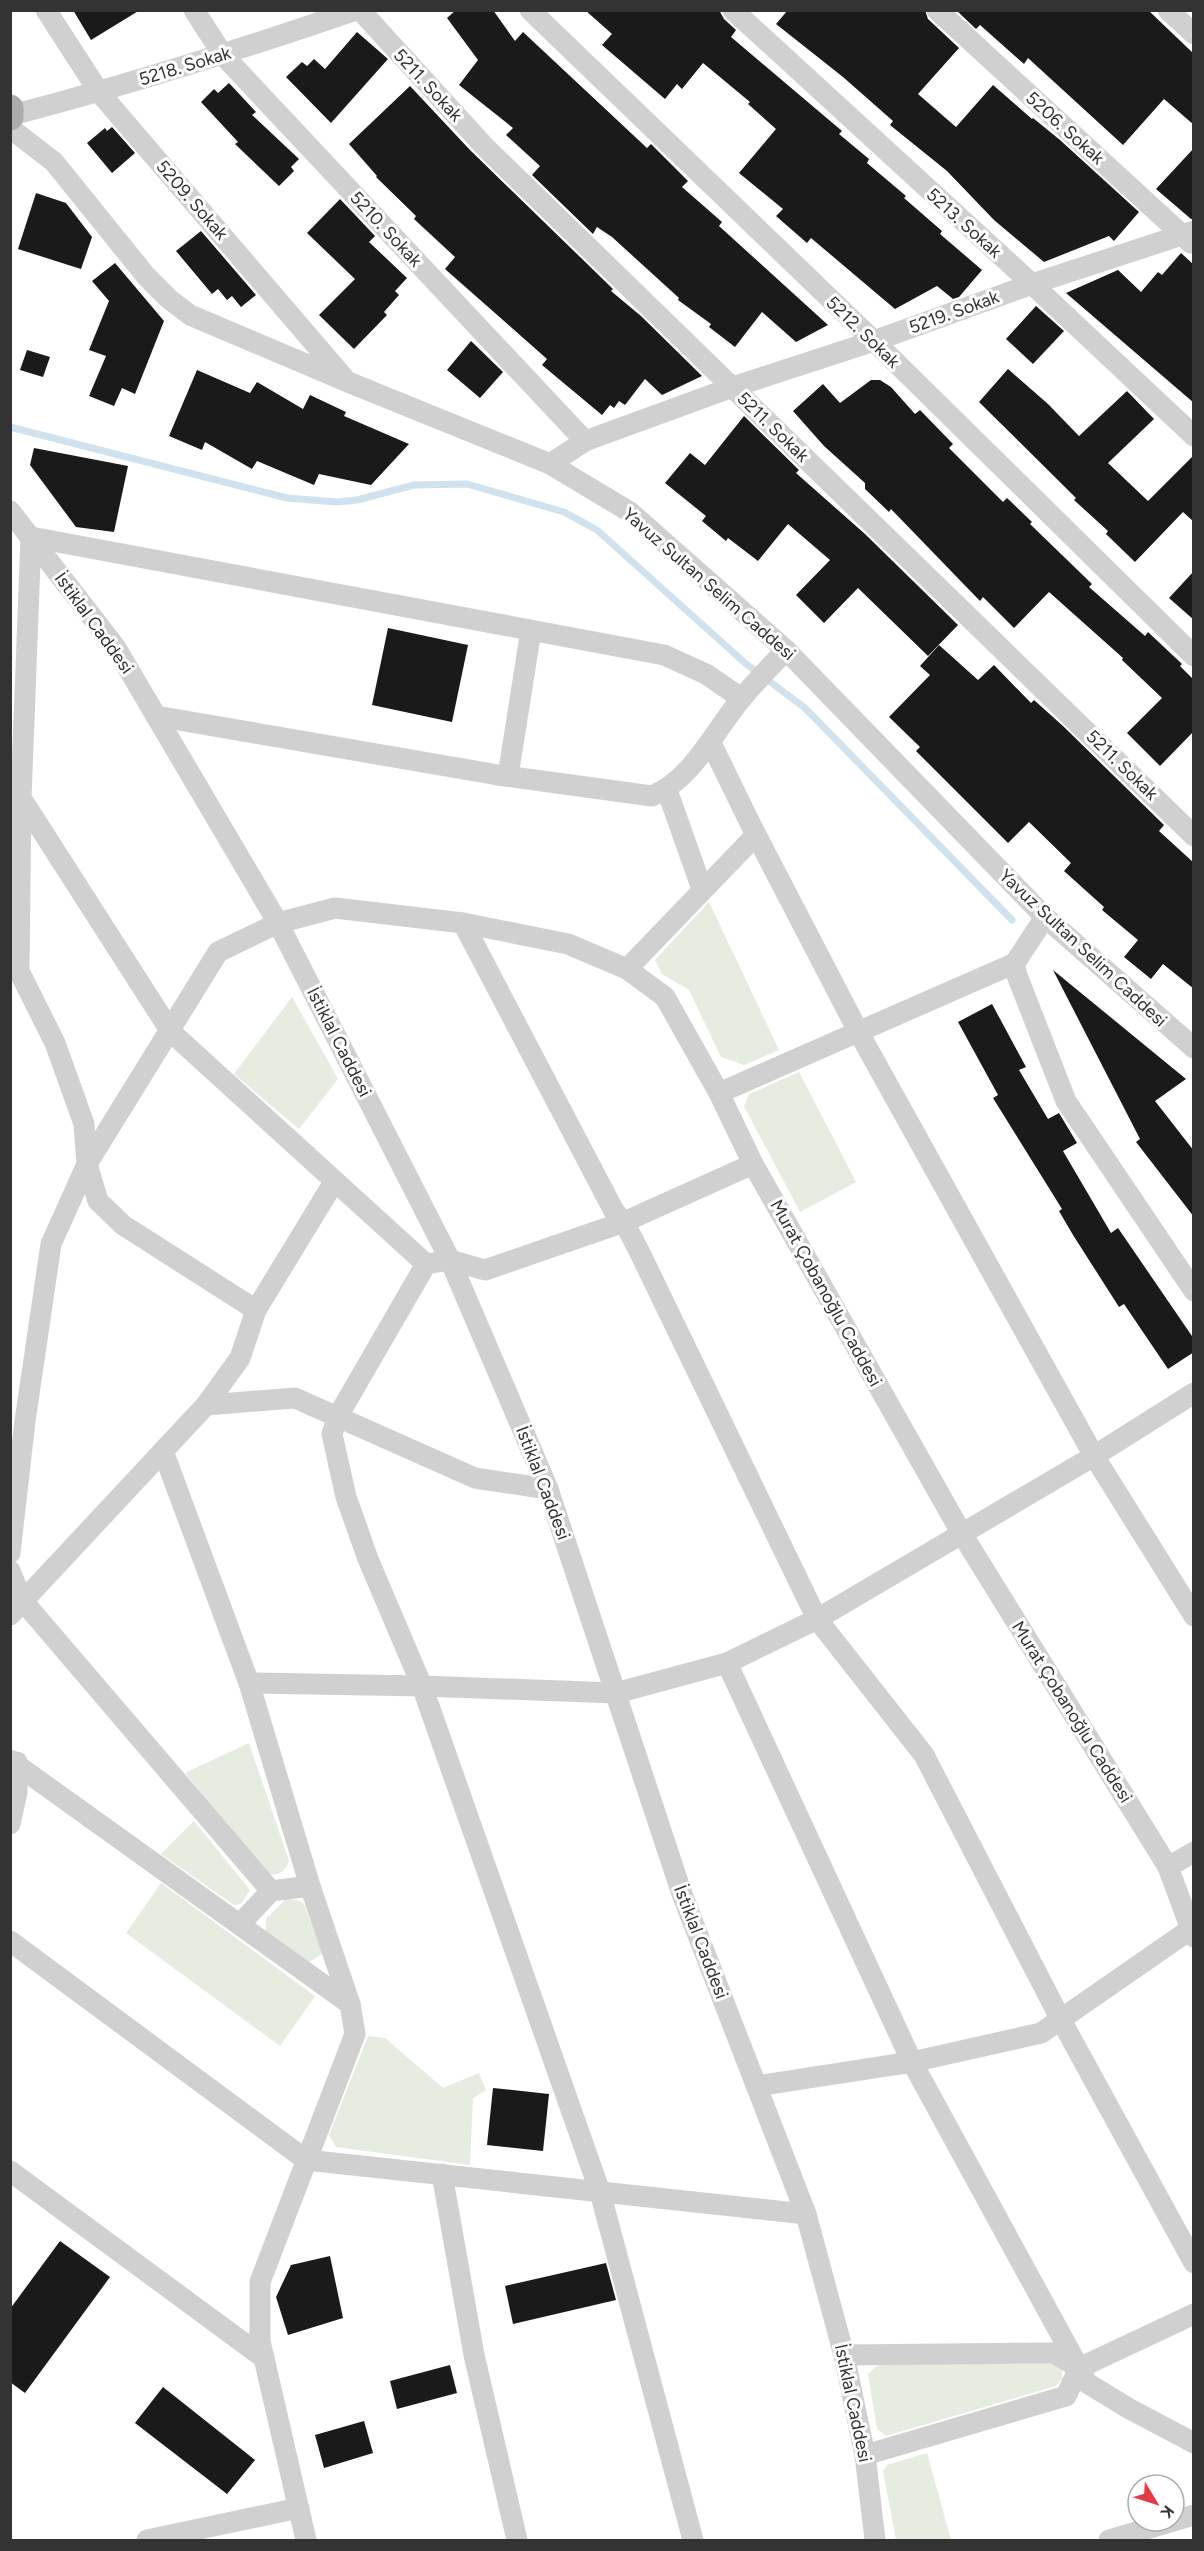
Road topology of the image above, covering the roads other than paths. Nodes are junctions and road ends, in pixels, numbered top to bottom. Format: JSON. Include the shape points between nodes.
{"nodes":[{"id":1,"x":46,"y":10,"type":"edge"},
{"id":2,"x":194,"y":10,"type":"edge"},
{"id":3,"x":358,"y":10,"type":"edge"},
{"id":4,"x":530,"y":10,"type":"edge"},
{"id":5,"x":733,"y":10,"type":"edge"},
{"id":6,"x":937,"y":10,"type":"edge"},
{"id":7,"x":1168,"y":10,"type":"edge"},
{"id":8,"x":1194,"y":34,"type":"edge"},
{"id":9,"x":222,"y":55,"type":"junction"},
{"id":10,"x":99,"y":92,"type":"junction"},
{"id":11,"x":11,"y":117,"type":"edge"},
{"id":12,"x":1190,"y":237,"type":"edge"},
{"id":13,"x":1032,"y":284,"type":"junction"},
{"id":14,"x":874,"y":341,"type":"junction"},
{"id":15,"x":348,"y":382,"type":"junction"},
{"id":16,"x":733,"y":387,"type":"junction"},
{"id":17,"x":1194,"y":436,"type":"edge"},
{"id":18,"x":585,"y":441,"type":"junction"},
{"id":19,"x":550,"y":464,"type":"junction"},
{"id":20,"x":10,"y":511,"type":"edge"},
{"id":21,"x":31,"y":537,"type":"junction"},
{"id":22,"x":531,"y":630,"type":"junction"},
{"id":23,"x":1194,"y":656,"type":"edge"},
{"id":24,"x":779,"y":657,"type":"junction"},
{"id":25,"x":747,"y":692,"type":"junction"},
{"id":26,"x":156,"y":716,"type":"junction"},
{"id":27,"x":711,"y":743,"type":"junction"},
{"id":28,"x":508,"y":776,"type":"junction"},
{"id":29,"x":667,"y":790,"type":"junction"},
{"id":30,"x":21,"y":798,"type":"junction"},
{"id":31,"x":756,"y":835,"type":"junction"},
{"id":32,"x":1194,"y":836,"type":"edge"},
{"id":33,"x":702,"y":889,"type":"junction"},
{"id":34,"x":1045,"y":917,"type":"junction"},
{"id":35,"x":278,"y":923,"type":"junction"},
{"id":36,"x":463,"y":923,"type":"junction"},
{"id":37,"x":1015,"y":963,"type":"junction"},
{"id":38,"x":627,"y":969,"type":"junction"},
{"id":39,"x":171,"y":1032,"type":"junction"},
{"id":40,"x":859,"y":1033,"type":"junction"},
{"id":41,"x":1194,"y":1048,"type":"edge"},
{"id":42,"x":719,"y":1093,"type":"junction"},
{"id":43,"x":87,"y":1164,"type":"junction"},
{"id":44,"x":753,"y":1164,"type":"junction"},
{"id":45,"x":334,"y":1182,"type":"junction"},
{"id":46,"x":624,"y":1222,"type":"junction"},
{"id":47,"x":450,"y":1260,"type":"junction"},
{"id":48,"x":426,"y":1264,"type":"junction"},
{"id":49,"x":1194,"y":1291,"type":"edge"},
{"id":50,"x":256,"y":1310,"type":"junction"},
{"id":51,"x":1194,"y":1393,"type":"edge"},
{"id":52,"x":206,"y":1405,"type":"junction"},
{"id":53,"x":338,"y":1416,"type":"junction"},
{"id":54,"x":163,"y":1451,"type":"junction"},
{"id":55,"x":1094,"y":1456,"type":"junction"},
{"id":56,"x":548,"y":1489,"type":"junction"},
{"id":57,"x":962,"y":1534,"type":"junction"},
{"id":58,"x":10,"y":1553,"type":"edge"},
{"id":59,"x":10,"y":1571,"type":"edge"},
{"id":60,"x":16,"y":1608,"type":"edge"},
{"id":61,"x":1194,"y":1616,"type":"edge"},
{"id":62,"x":817,"y":1619,"type":"junction"},
{"id":63,"x":727,"y":1663,"type":"junction"},
{"id":64,"x":249,"y":1683,"type":"junction"},
{"id":65,"x":422,"y":1686,"type":"junction"},
{"id":66,"x":616,"y":1693,"type":"junction"},
{"id":67,"x":14,"y":1761,"type":"edge"},
{"id":68,"x":10,"y":1824,"type":"edge"},
{"id":69,"x":1194,"y":1852,"type":"edge"},
{"id":70,"x":1168,"y":1867,"type":"junction"},
{"id":71,"x":310,"y":1886,"type":"junction"},
{"id":72,"x":271,"y":1891,"type":"junction"},
{"id":73,"x":240,"y":1924,"type":"junction"},
{"id":74,"x":1192,"y":1933,"type":"edge"},
{"id":75,"x":10,"y":1941,"type":"edge"},
{"id":76,"x":350,"y":2004,"type":"junction"},
{"id":77,"x":1061,"y":2020,"type":"junction"},
{"id":78,"x":912,"y":2062,"type":"junction"},
{"id":79,"x":756,"y":2086,"type":"junction"},
{"id":80,"x":306,"y":2160,"type":"junction"},
{"id":81,"x":10,"y":2171,"type":"edge"},
{"id":82,"x":442,"y":2174,"type":"junction"},
{"id":83,"x":600,"y":2192,"type":"junction"},
{"id":84,"x":806,"y":2214,"type":"junction"},
{"id":85,"x":1194,"y":2263,"type":"edge"},
{"id":86,"x":1194,"y":2314,"type":"edge"},
{"id":87,"x":844,"y":2355,"type":"junction"},
{"id":88,"x":264,"y":2358,"type":"junction"},
{"id":89,"x":1079,"y":2368,"type":"junction"},
{"id":90,"x":1194,"y":2443,"type":"edge"},
{"id":91,"x":865,"y":2455,"type":"junction"},
{"id":92,"x":298,"y":2508,"type":"junction"},
{"id":93,"x":1194,"y":2515,"type":"edge"},
{"id":94,"x":868,"y":2539,"type":"edge"},
{"id":95,"x":147,"y":2541,"type":"edge"},
{"id":96,"x":306,"y":2541,"type":"edge"},
{"id":97,"x":517,"y":2541,"type":"edge"},
{"id":98,"x":693,"y":2541,"type":"edge"},
{"id":99,"x":1109,"y":2541,"type":"edge"}],
"edges":[{"from":1,"to":10,"type":"street","name":"5209. Sokak"},
{"from":2,"to":9,"type":"street","name":"5210. Sokak"},
{"from":3,"to":9,"type":"street","name":"5218. Sokak"},
{"from":3,"to":16,"type":"street","name":"5211. Sokak","via":[[485,147]]},
{"from":4,"to":14,"type":"street","name":"5212. Sokak"},
{"from":5,"to":13,"type":"street","name":"5213. Sokak"},
{"from":6,"to":12,"type":"street","name":"5206. Sokak"},
{"from":7,"to":8,"type":"street"},
{"from":9,"to":10,"type":"street","name":"5218. Sokak"},
{"from":9,"to":18,"type":"street","name":"5210. Sokak"},
{"from":10,"to":11,"type":"street","name":"5218. Sokak"},
{"from":10,"to":15,"type":"street","name":"5209. Sokak"},
{"from":11,"to":15,"type":"street","name":"Yavuz Sultan Selim Caddesi","via":[[54,162],[146,276],[190,315]]},
{"from":12,"to":13,"type":"street","name":"5219. Sokak"},
{"from":13,"to":14,"type":"street","name":"5219. Sokak"},
{"from":13,"to":17,"type":"street","name":"5213. Sokak"},
{"from":14,"to":16,"type":"street","name":"5219. Sokak"},
{"from":14,"to":23,"type":"street","name":"5212. Sokak"},
{"from":15,"to":19,"type":"street","name":"Yavuz Sultan Selim Caddesi"},
{"from":16,"to":18,"type":"street","name":"5219. Sokak"},
{"from":16,"to":32,"type":"street","name":"5211. Sokak"},
{"from":18,"to":19,"type":"street","name":"5219. Sokak"},
{"from":19,"to":24,"type":"street","name":"Yavuz Sultan Selim Caddesi","via":[[630,512]]},
{"from":20,"to":21,"type":"street","name":"İstiklal Caddesi"},
{"from":21,"to":22,"type":"street"},
{"from":21,"to":26,"type":"street","name":"İstiklal Caddesi","via":[[116,648]]},
{"from":21,"to":30,"type":"street"},
{"from":22,"to":25,"type":"street","via":[[664,655]]},
{"from":22,"to":28,"type":"street"},
{"from":24,"to":25,"type":"street"},
{"from":24,"to":34,"type":"street","name":"Yavuz Sultan Selim Caddesi"},
{"from":25,"to":27,"type":"street"},
{"from":26,"to":28,"type":"street"},
{"from":26,"to":35,"type":"street","name":"İstiklal Caddesi"},
{"from":27,"to":29,"type":"street"},
{"from":27,"to":31,"type":"street"},
{"from":28,"to":29,"type":"street","via":[[652,796]]},
{"from":29,"to":33,"type":"street"},
{"from":30,"to":39,"type":"street"},
{"from":30,"to":43,"type":"street","via":[[19,970],[59,1053],[84,1124]]},
{"from":31,"to":33,"type":"street"},
{"from":31,"to":40,"type":"street"},
{"from":33,"to":38,"type":"street"},
{"from":34,"to":37,"type":"street"},
{"from":34,"to":41,"type":"street","name":"Yavuz Sultan Selim Caddesi"},
{"from":35,"to":36,"type":"street","name":"Murat Çobanoğlu Caddesi","via":[[335,908]]},
{"from":35,"to":39,"type":"street","name":"Murat Çobanoğlu Caddesi","via":[[218,952]]},
{"from":35,"to":47,"type":"street","name":"İstiklal Caddesi"},
{"from":36,"to":38,"type":"street","name":"Murat Çobanoğlu Caddesi","via":[[568,944]]},
{"from":36,"to":46,"type":"street","via":[[609,1201]]},
{"from":37,"to":40,"type":"street"},
{"from":37,"to":49,"type":"street","via":[[1066,1101]]},
{"from":38,"to":42,"type":"street","name":"Murat Çobanoğlu Caddesi","via":[[665,997]]},
{"from":39,"to":43,"type":"street","name":"Murat Çobanoğlu Caddesi"},
{"from":39,"to":45,"type":"street"},
{"from":40,"to":42,"type":"street"},
{"from":40,"to":55,"type":"street"},
{"from":42,"to":44,"type":"street","name":"Murat Çobanoğlu Caddesi"},
{"from":43,"to":50,"type":"street","via":[[98,1201],[123,1225]]},
{"from":43,"to":58,"type":"street","name":"Murat Çobanoğlu Caddesi","via":[[51,1244]]},
{"from":44,"to":46,"type":"street"},
{"from":44,"to":57,"type":"street","name":"Murat Çobanoğlu Caddesi"},
{"from":45,"to":48,"type":"street"},
{"from":45,"to":50,"type":"street"},
{"from":46,"to":47,"type":"street","via":[[485,1270]]},
{"from":46,"to":62,"type":"street"},
{"from":47,"to":48,"type":"street"},
{"from":47,"to":56,"type":"street","name":"İstiklal Caddesi"},
{"from":48,"to":53,"type":"street"},
{"from":50,"to":52,"type":"street","via":[[240,1358]]},
{"from":51,"to":55,"type":"street"},
{"from":52,"to":53,"type":"street","via":[[295,1398]]},
{"from":52,"to":54,"type":"street"},
{"from":53,"to":56,"type":"street","via":[[475,1478]]},
{"from":53,"to":65,"type":"street","via":[[332,1434],[346,1497]]},
{"from":54,"to":60,"type":"street"},
{"from":54,"to":64,"type":"street"},
{"from":55,"to":57,"type":"street"},
{"from":55,"to":61,"type":"street"},
{"from":56,"to":66,"type":"street","name":"İstiklal Caddesi"},
{"from":57,"to":62,"type":"street"},
{"from":57,"to":70,"type":"street","name":"Murat Çobanoğlu Caddesi"},
{"from":59,"to":60,"type":"street"},
{"from":60,"to":72,"type":"street"},
{"from":62,"to":63,"type":"street"},
{"from":62,"to":77,"type":"street","via":[[924,1755]]},
{"from":63,"to":66,"type":"street"},
{"from":63,"to":78,"type":"street"},
{"from":64,"to":65,"type":"street"},
{"from":64,"to":71,"type":"street"},
{"from":65,"to":66,"type":"street"},
{"from":65,"to":83,"type":"street"},
{"from":66,"to":79,"type":"street","name":"İstiklal Caddesi","via":[[682,1894]]},
{"from":67,"to":68,"type":"street","via":[[17,1792]]},
{"from":67,"to":73,"type":"street"},
{"from":69,"to":70,"type":"street"},
{"from":70,"to":74,"type":"street","name":"Murat Çobanoğlu Caddesi"},
{"from":71,"to":72,"type":"street"},
{"from":71,"to":76,"type":"street"},
{"from":72,"to":73,"type":"street"},
{"from":73,"to":76,"type":"street"},
{"from":74,"to":77,"type":"street"},
{"from":75,"to":80,"type":"street"},
{"from":76,"to":80,"type":"street","via":[[355,2034]]},
{"from":77,"to":78,"type":"street","via":[[1041,2032]]},
{"from":77,"to":85,"type":"street"},
{"from":78,"to":79,"type":"street"},
{"from":78,"to":89,"type":"street"},
{"from":79,"to":84,"type":"street","name":"İstiklal Caddesi"},
{"from":80,"to":82,"type":"street"},
{"from":80,"to":88,"type":"street","via":[[260,2282],[260,2341]]},
{"from":81,"to":88,"type":"street"},
{"from":82,"to":83,"type":"street"},
{"from":82,"to":97,"type":"street","via":[[474,2355]]},
{"from":83,"to":84,"type":"street"},
{"from":83,"to":98,"type":"street"},
{"from":84,"to":87,"type":"street","name":"İstiklal Caddesi"},
{"from":86,"to":89,"type":"street"},
{"from":87,"to":89,"type":"street","via":[[1054,2353]]},
{"from":87,"to":91,"type":"street","name":"İstiklal Caddesi"},
{"from":88,"to":92,"type":"street"},
{"from":89,"to":90,"type":"street","via":[[1087,2384]]},
{"from":89,"to":91,"type":"street","via":[[1066,2396]]},
{"from":91,"to":94,"type":"street","name":"İstiklal Caddesi"},
{"from":92,"to":95,"type":"street"},
{"from":92,"to":96,"type":"street"},
{"from":93,"to":99,"type":"street"}]}
